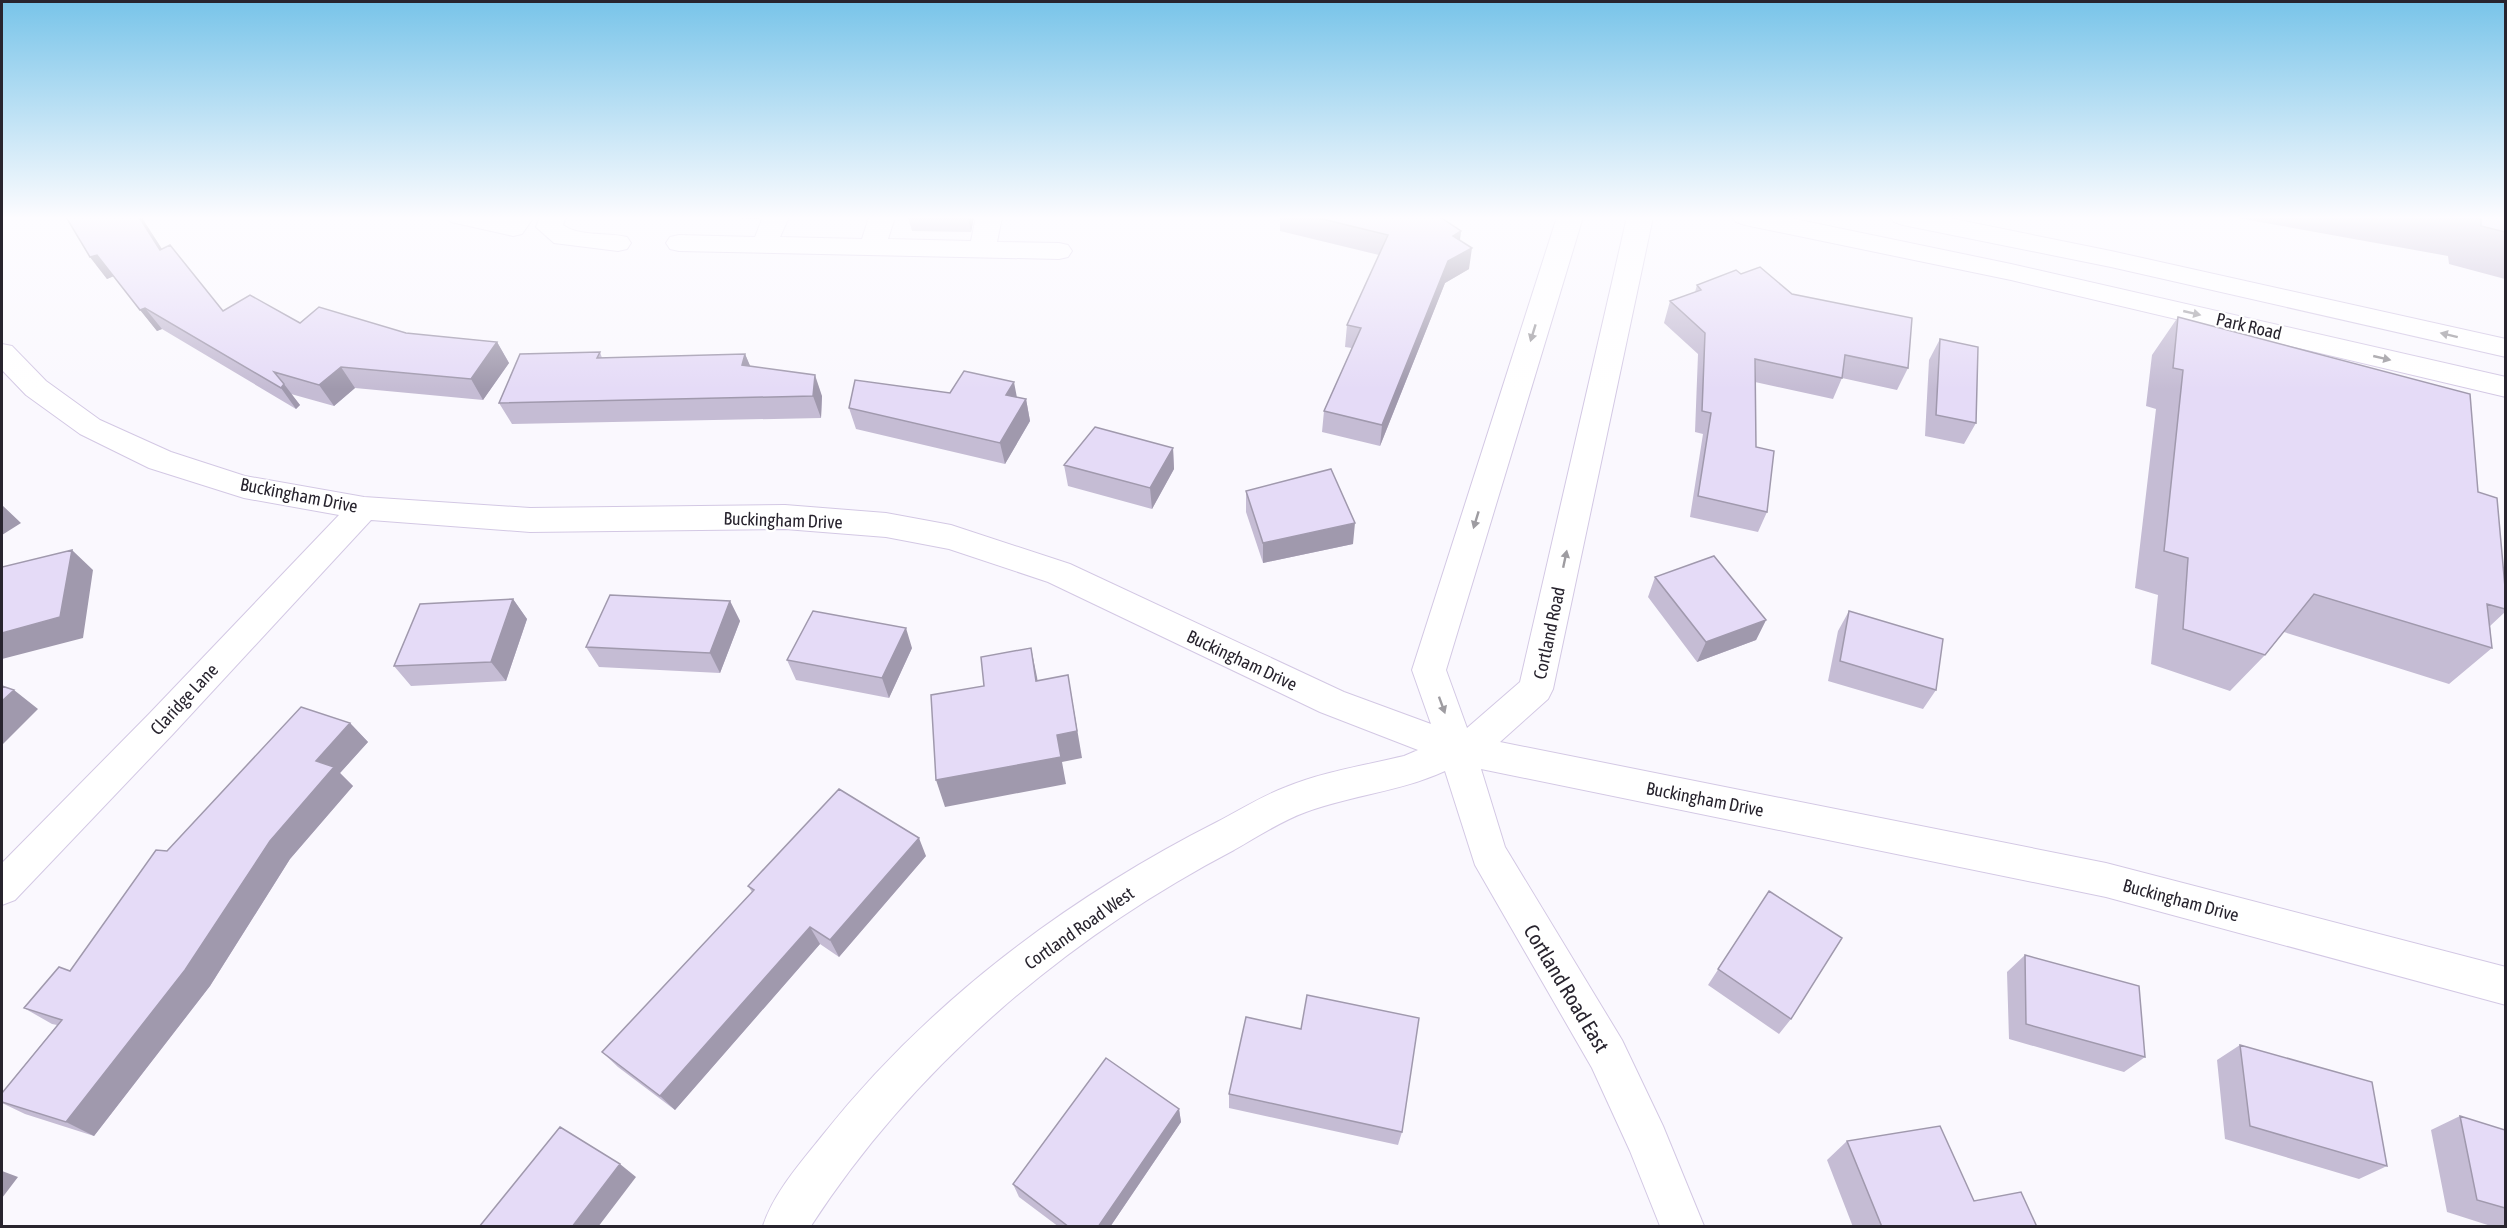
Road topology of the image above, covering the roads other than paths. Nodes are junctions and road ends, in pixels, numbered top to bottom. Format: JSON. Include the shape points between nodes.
{"nodes":[{"id":1,"x":1552,"y":274,"type":"edge"},
{"id":2,"x":1627,"y":274,"type":"edge"},
{"id":3,"x":2021,"y":274,"type":"edge"},
{"id":4,"x":2177,"y":274,"type":"edge"},
{"id":5,"x":2505,"y":348,"type":"edge"},
{"id":6,"x":2,"y":354,"type":"edge"},
{"id":7,"x":2505,"y":387,"type":"edge"},
{"id":8,"x":364,"y":508,"type":"junction"},
{"id":9,"x":1458,"y":748,"type":"junction"},
{"id":10,"x":2,"y":888,"type":"edge"},
{"id":11,"x":2505,"y":986,"type":"edge"},
{"id":12,"x":785,"y":1227,"type":"edge"},
{"id":13,"x":1682,"y":1227,"type":"edge"}],
"edges":[{"from":1,"to":9,"type":"street","one_way":true,"via":[[1430,670]]},
{"from":9,"to":2,"type":"street","name":"Cortland Road","one_way":true,"via":[[1482,737],[1536,689]]},
{"from":3,"to":7,"type":"street","name":"Park Road","one_way":true},
{"from":5,"to":4,"type":"street","name":"Park Road","one_way":true},
{"from":6,"to":8,"type":"street","name":"Buckingham Drive","via":[[36,388],[90,427],[160,460],[244,486]]},
{"from":8,"to":9,"type":"street","name":"Buckingham Drive","via":[[530,520],[785,517],[886,525],[951,537],[1059,573],[1332,702]]},
{"from":8,"to":10,"type":"street","name":"Claridge Lane"},
{"from":9,"to":11,"type":"street","name":"Buckingham Drive","via":[[2106,880]]},
{"from":9,"to":12,"type":"street","name":"Cortland Road West","via":[[1410,770],[1298,798],[1186,856],[1045,949],[952,1025],[862,1119]]},
{"from":9,"to":13,"type":"street","name":"Cortland Road East","via":[[1488,854],[1607,1054],[1648,1141]]}]}
